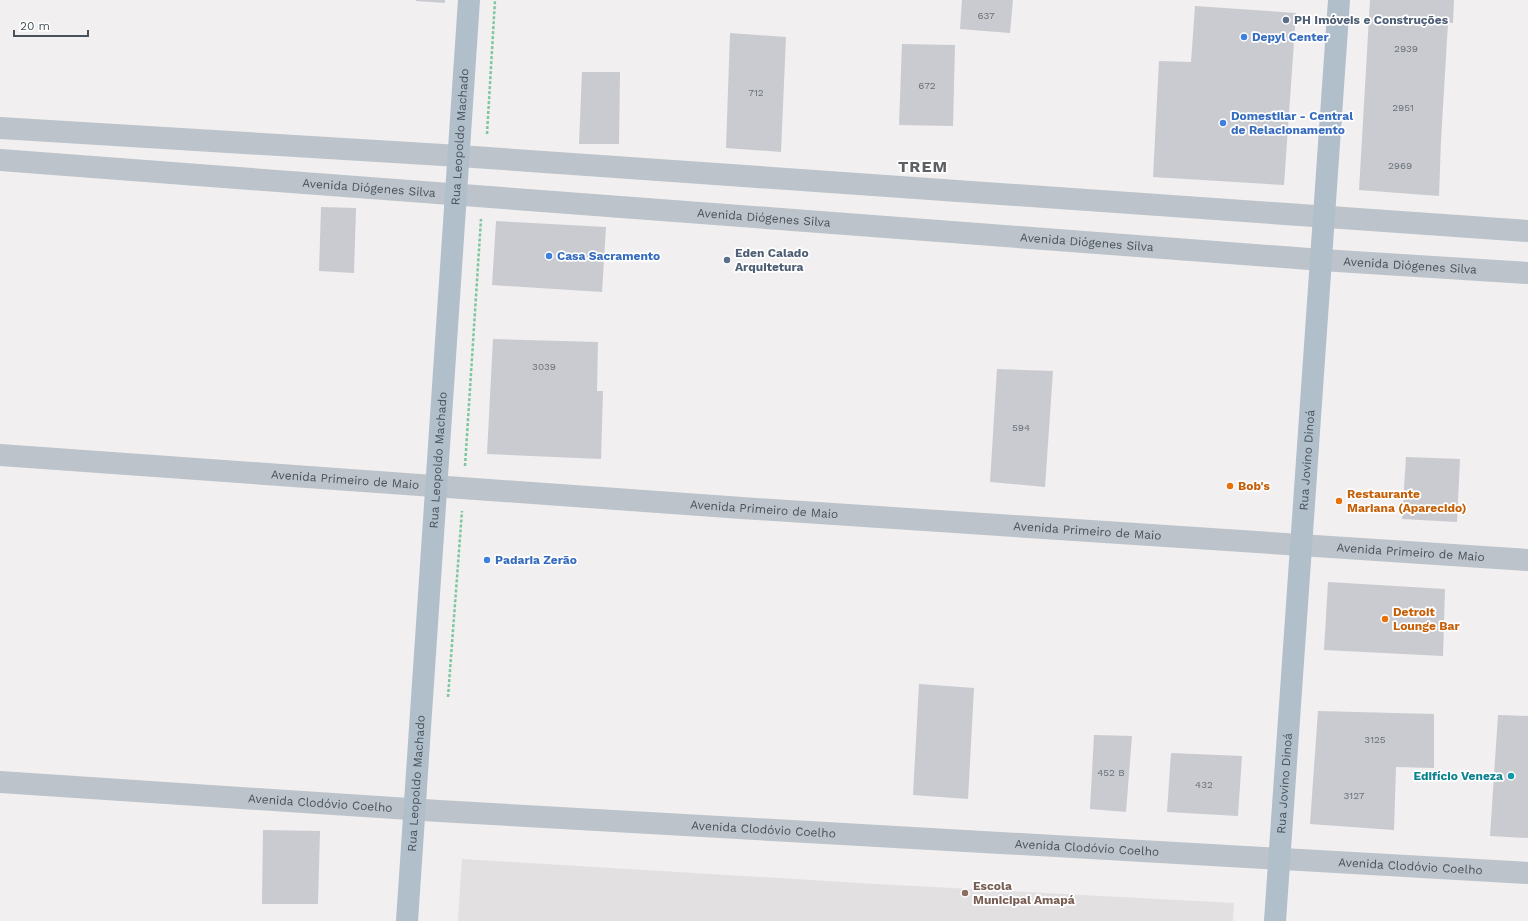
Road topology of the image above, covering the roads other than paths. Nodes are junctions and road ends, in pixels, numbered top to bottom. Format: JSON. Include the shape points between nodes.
{"nodes":[{"id":1,"x":469,"y":0,"type":"edge"},
{"id":2,"x":1339,"y":0,"type":"edge"},
{"id":3,"x":0,"y":128,"type":"edge"},
{"id":4,"x":459,"y":156,"type":"junction"},
{"id":5,"x":0,"y":160,"type":"edge"},
{"id":6,"x":457,"y":195,"type":"junction"},
{"id":7,"x":1325,"y":216,"type":"junction"},
{"id":8,"x":1528,"y":231,"type":"edge"},
{"id":9,"x":1322,"y":260,"type":"junction"},
{"id":10,"x":1528,"y":273,"type":"edge"},
{"id":11,"x":0,"y":455,"type":"edge"},
{"id":12,"x":437,"y":487,"type":"junction"},
{"id":13,"x":1301,"y":544,"type":"junction"},
{"id":14,"x":1528,"y":560,"type":"edge"},
{"id":15,"x":0,"y":782,"type":"edge"},
{"id":16,"x":416,"y":809,"type":"junction"},
{"id":17,"x":1279,"y":860,"type":"junction"},
{"id":18,"x":1528,"y":873,"type":"edge"},
{"id":19,"x":407,"y":921,"type":"edge"},
{"id":20,"x":1275,"y":921,"type":"edge"}],
"edges":[{"from":1,"to":4,"type":"main road","name":"Rua Leopoldo Machado"},
{"from":2,"to":7,"type":"main road","name":"Rua Jovino Dinoá"},
{"from":3,"to":4,"type":"street"},
{"from":4,"to":6,"type":"main road","name":"Rua Leopoldo Machado"},
{"from":4,"to":7,"type":"street"},
{"from":5,"to":6,"type":"street","name":"Avenida Diógenes Silva"},
{"from":6,"to":9,"type":"street","name":"Avenida Diógenes Silva"},
{"from":6,"to":12,"type":"main road","name":"Rua Leopoldo Machado"},
{"from":7,"to":8,"type":"street"},
{"from":7,"to":9,"type":"main road","name":"Rua Jovino Dinoá"},
{"from":9,"to":10,"type":"street","name":"Avenida Diógenes Silva"},
{"from":9,"to":13,"type":"main road","name":"Rua Jovino Dinoá"},
{"from":11,"to":12,"type":"street","name":"Avenida Primeiro de Maio"},
{"from":12,"to":13,"type":"street","name":"Avenida Primeiro de Maio"},
{"from":12,"to":16,"type":"main road","name":"Rua Leopoldo Machado"},
{"from":13,"to":14,"type":"street","name":"Avenida Primeiro de Maio"},
{"from":13,"to":17,"type":"main road","name":"Rua Jovino Dinoá"},
{"from":15,"to":16,"type":"street","name":"Avenida Clodóvio Coelho"},
{"from":16,"to":17,"type":"street","name":"Avenida Clodóvio Coelho"},
{"from":16,"to":19,"type":"main road","name":"Rua Leopoldo Machado"},
{"from":17,"to":18,"type":"street","name":"Avenida Clodóvio Coelho"},
{"from":17,"to":20,"type":"main road","name":"Rua Jovino Dinoá"}]}
